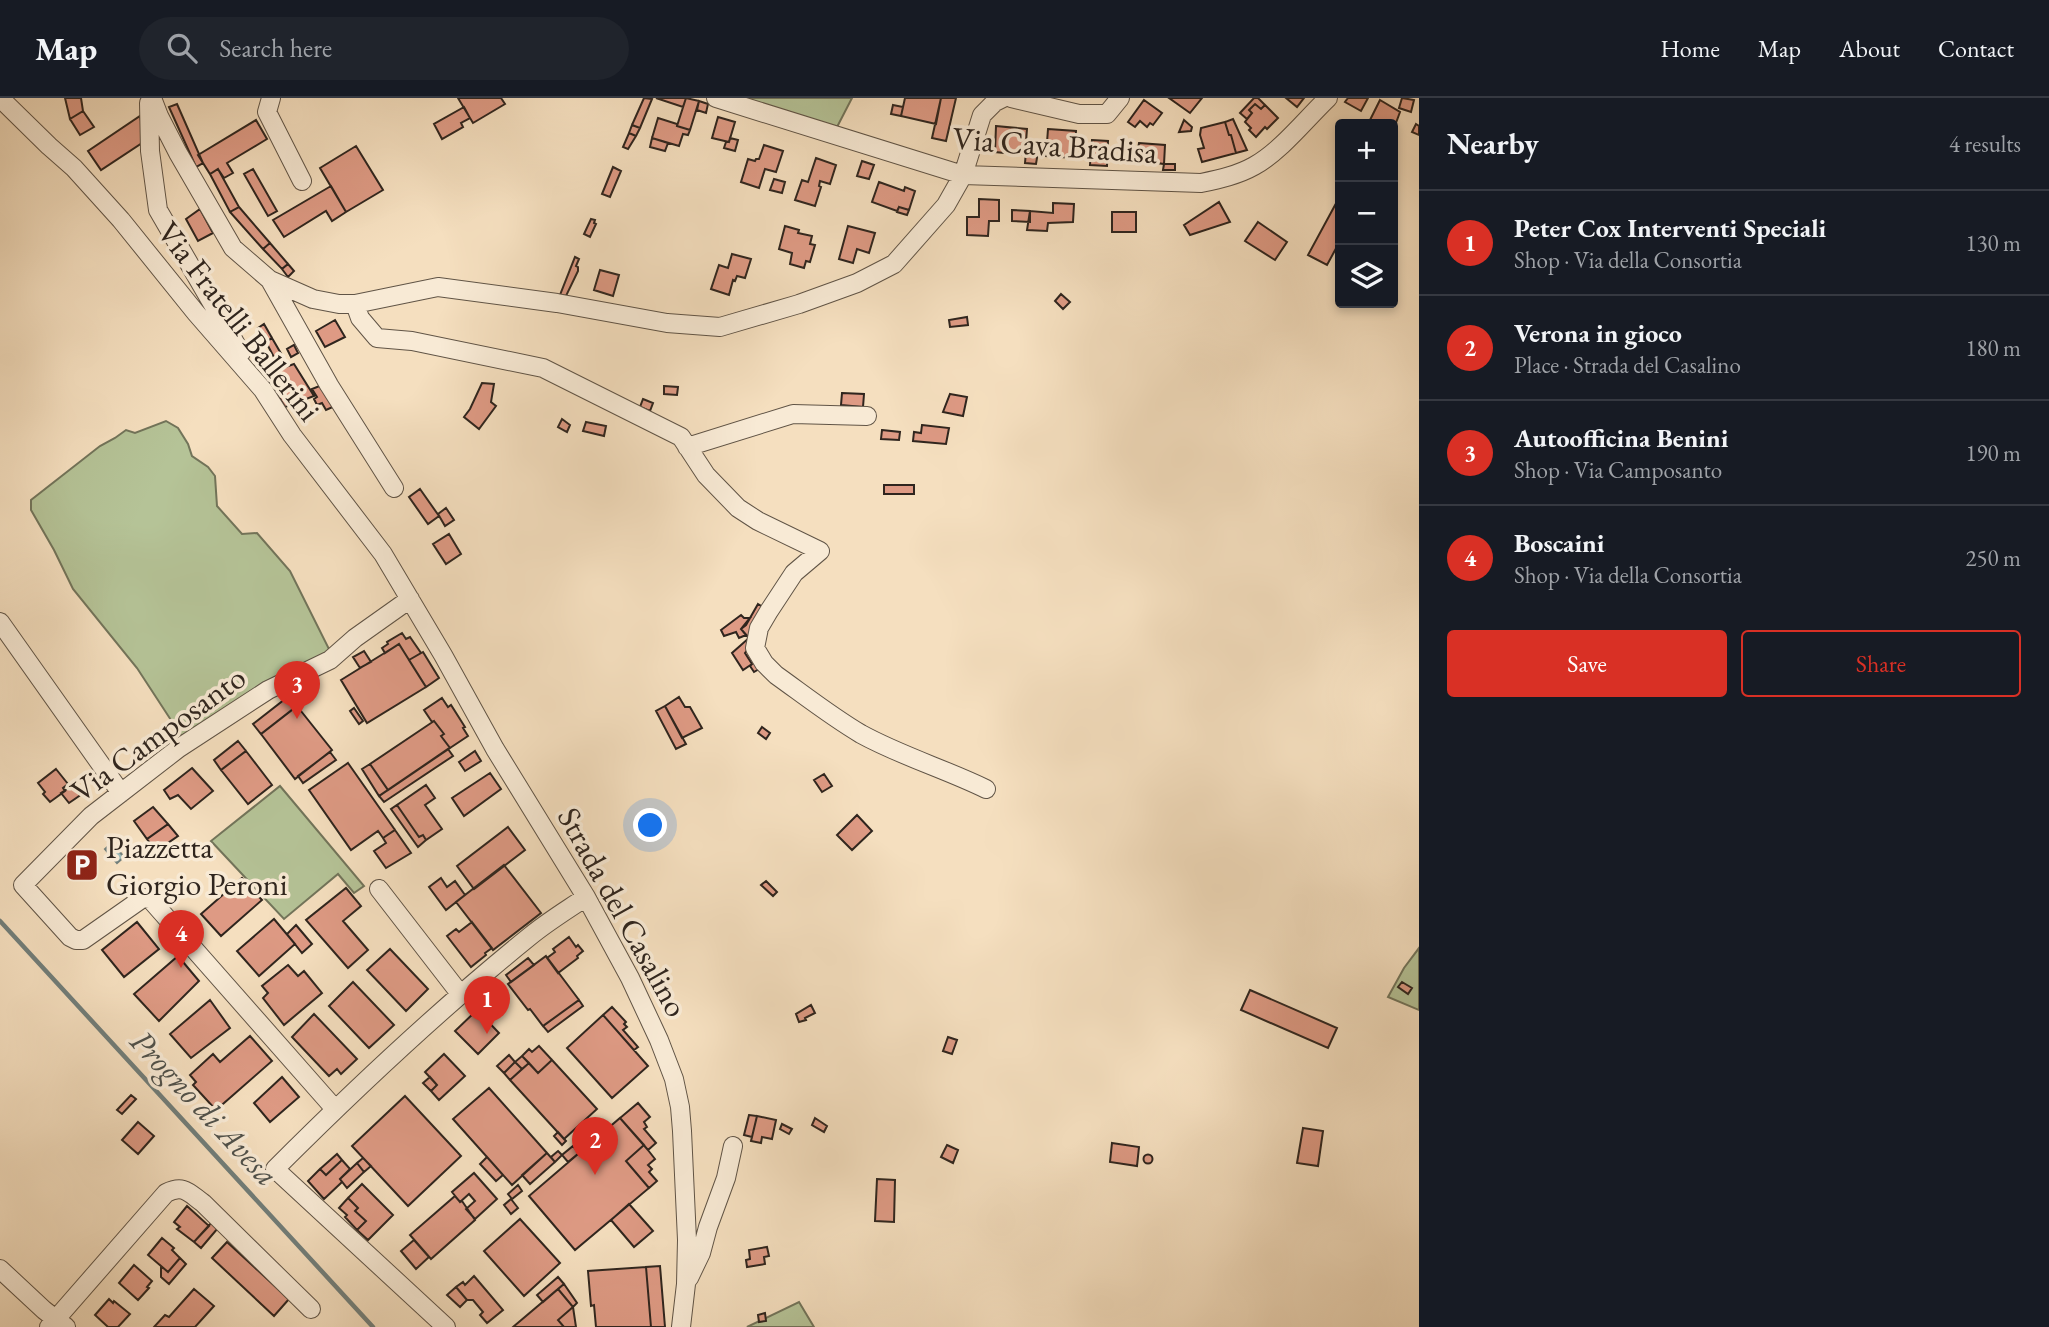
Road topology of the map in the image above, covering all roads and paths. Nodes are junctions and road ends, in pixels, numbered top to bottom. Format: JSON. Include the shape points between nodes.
{"nodes":[{"id":1,"x":1,"y":98,"type":"edge"},
{"id":2,"x":150,"y":98,"type":"edge"},
{"id":3,"x":271,"y":98,"type":"edge"},
{"id":4,"x":716,"y":98,"type":"edge"},
{"id":5,"x":1003,"y":98,"type":"edge"},
{"id":6,"x":1011,"y":98,"type":"edge"},
{"id":7,"x":1120,"y":98,"type":"edge"},
{"id":8,"x":1328,"y":98,"type":"edge"},
{"id":9,"x":964,"y":175,"type":"junction"},
{"id":10,"x":302,"y":181,"type":"dead end"},
{"id":11,"x":270,"y":280,"type":"junction"},
{"id":12,"x":355,"y":304,"type":"junction"},
{"id":13,"x":263,"y":390,"type":"junction"},
{"id":14,"x":867,"y":416,"type":"dead end"},
{"id":15,"x":687,"y":447,"type":"junction"},
{"id":16,"x":394,"y":488,"type":"dead end"},
{"id":17,"x":410,"y":599,"type":"junction"},
{"id":18,"x":0,"y":622,"type":"edge"},
{"id":19,"x":986,"y":789,"type":"dead end"},
{"id":20,"x":121,"y":793,"type":"junction"},
{"id":21,"x":379,"y":889,"type":"dead end"},
{"id":22,"x":586,"y":897,"type":"junction"},
{"id":23,"x":461,"y":995,"type":"junction"},
{"id":24,"x":335,"y":1109,"type":"junction"},
{"id":25,"x":733,"y":1146,"type":"dead end"},
{"id":26,"x":0,"y":1269,"type":"edge"},
{"id":27,"x":686,"y":1284,"type":"junction"},
{"id":28,"x":311,"y":1309,"type":"dead end"},
{"id":29,"x":57,"y":1324,"type":"edge"},
{"id":30,"x":446,"y":1327,"type":"edge"},
{"id":31,"x":681,"y":1327,"type":"edge"}],
"edges":[{"from":1,"to":13,"type":"street","name":"Via Fratelli Ballerini","via":[[121,220]]},
{"from":2,"to":11,"type":"street","via":[[233,248]]},
{"from":2,"to":13,"type":"street","via":[[150,151],[158,210]]},
{"from":3,"to":10,"type":"street","via":[[267,112]]},
{"from":4,"to":9,"type":"street","name":"Via Cava Bradisa"},
{"from":5,"to":9,"type":"street","via":[[982,116]]},
{"from":6,"to":7,"type":"street","via":[[1079,114],[1107,114]]},
{"from":8,"to":9,"type":"street","name":"Via Cava Bradisa","via":[[1279,146],[1255,165],[1227,178],[1201,183]]},
{"from":9,"to":12,"type":"street","via":[[946,205],[894,264],[822,296],[720,327],[438,287]]},
{"from":11,"to":12,"type":"street","via":[[313,299]]},
{"from":11,"to":16,"type":"street"},
{"from":12,"to":15,"type":"street","via":[[377,338],[543,368],[681,437]]},
{"from":13,"to":17,"type":"street","name":"Via Fratelli Ballerini","via":[[383,554]]},
{"from":14,"to":15,"type":"street","via":[[793,414]]},
{"from":15,"to":19,"type":"street","via":[[738,508],[820,551],[794,573],[759,628],[755,648],[764,663],[861,733]]},
{"from":17,"to":20,"type":"street","name":"Via Camposanto","via":[[330,660],[268,690],[179,747]]},
{"from":17,"to":22,"type":"street","name":"Strada del Casalino"},
{"from":18,"to":20,"type":"street"},
{"from":20,"to":24,"type":"street","name":"Via Camposanto","via":[[91,816],[23,885],[75,940],[83,940],[143,898],[150,899]]},
{"from":21,"to":23,"type":"street"},
{"from":22,"to":23,"type":"street","via":[[531,935]]},
{"from":22,"to":27,"type":"street","name":"Strada del Casalino","via":[[630,978],[674,1079],[683,1142]]},
{"from":23,"to":24,"type":"street"},
{"from":24,"to":30,"type":"street","via":[[275,1169]]},
{"from":25,"to":27,"type":"street","name":"Strada del Casalino","via":[[701,1253]]},
{"from":26,"to":29,"type":"street"},
{"from":27,"to":31,"type":"street","name":"Strada del Casalino"},
{"from":28,"to":29,"type":"street","via":[[204,1203],[176,1188],[166,1193]]}]}
